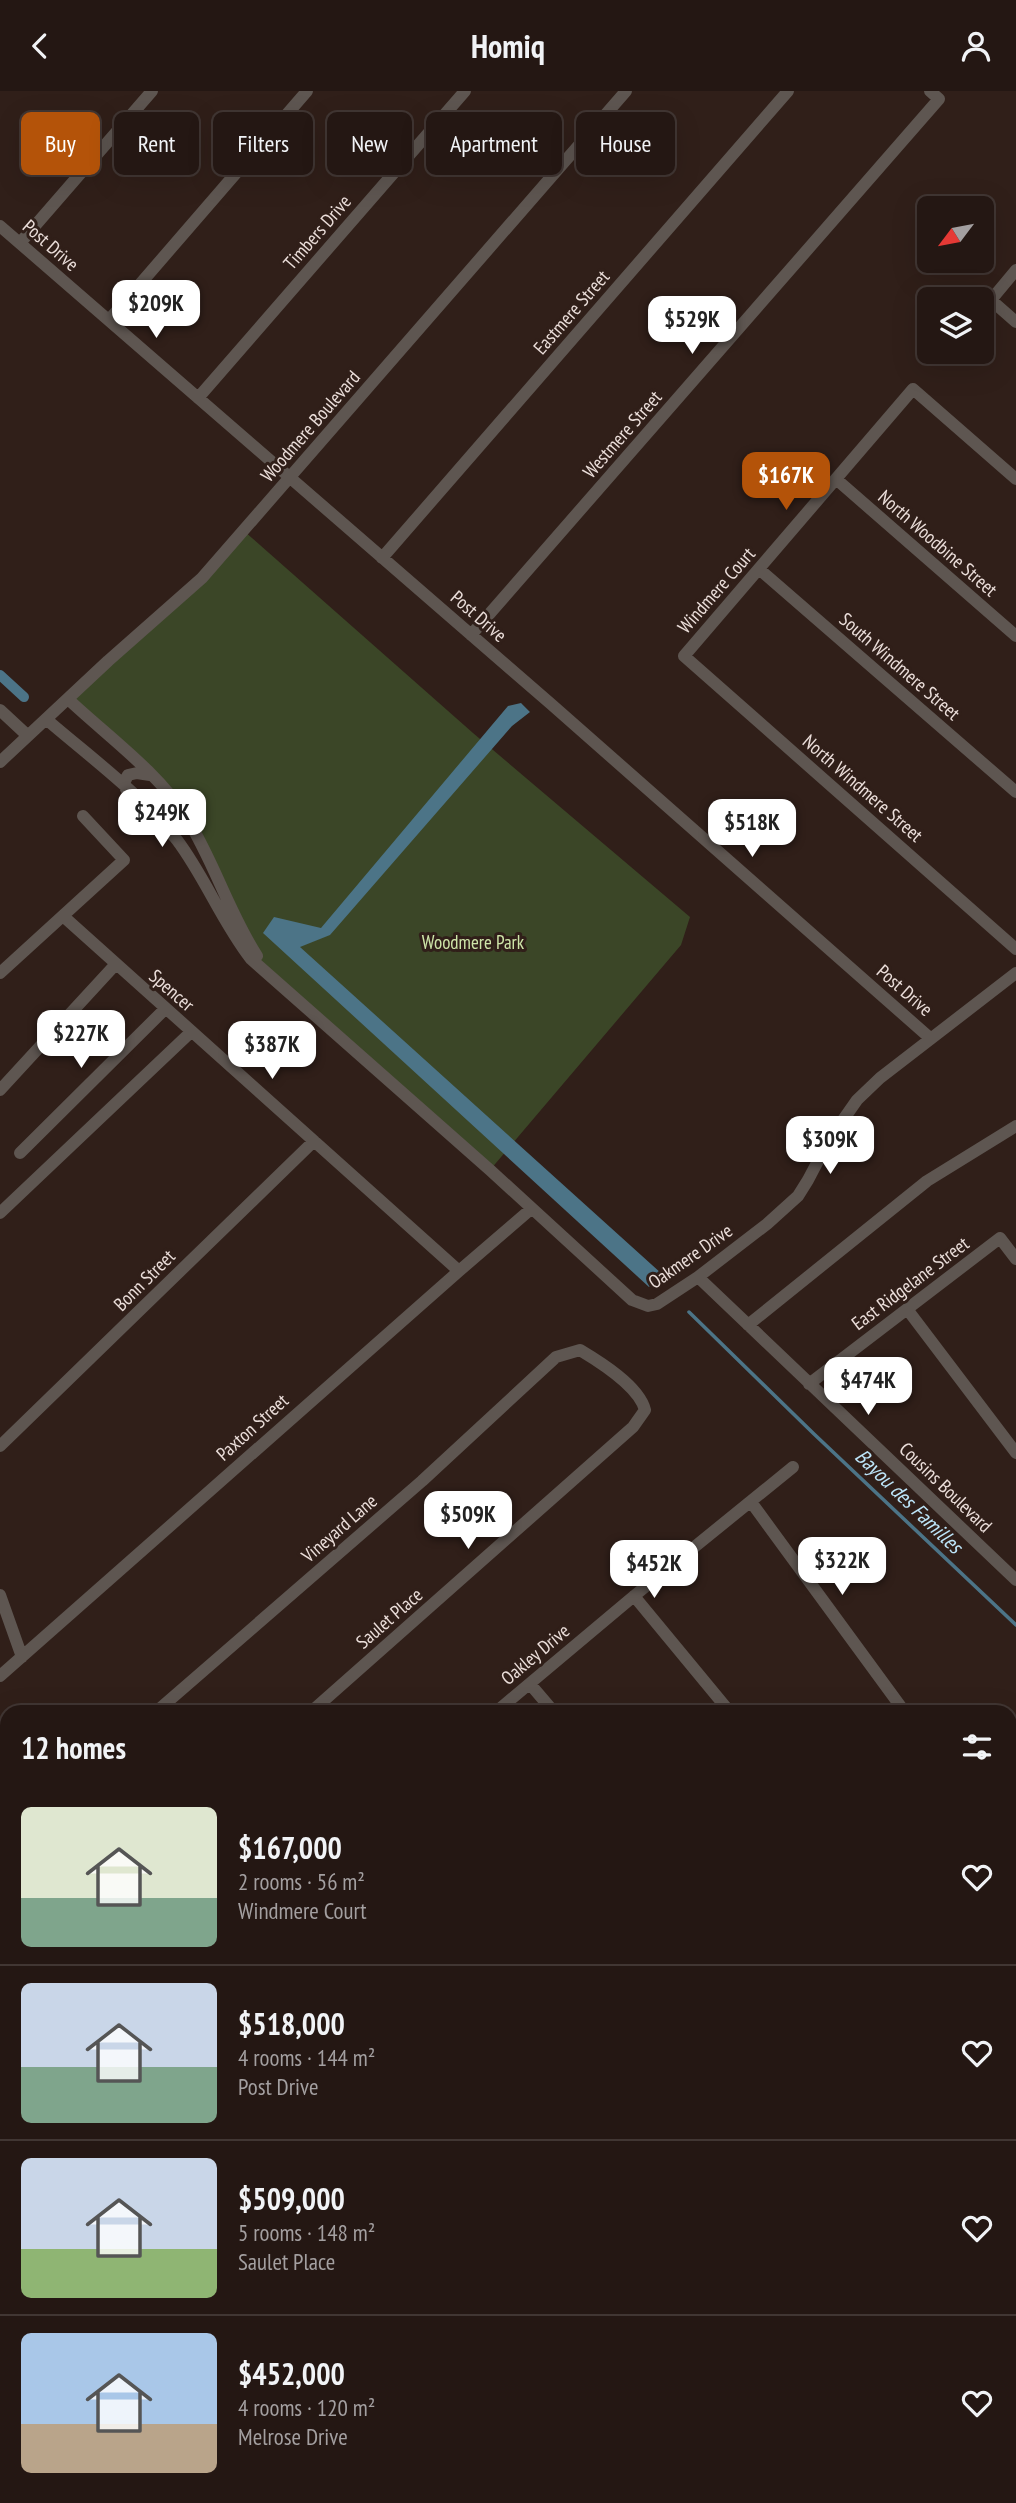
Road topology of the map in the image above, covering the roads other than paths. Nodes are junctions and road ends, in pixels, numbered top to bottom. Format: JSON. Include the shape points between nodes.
{"nodes":[{"id":1,"x":152,"y":91,"type":"edge"},
{"id":2,"x":307,"y":91,"type":"edge"},
{"id":3,"x":465,"y":91,"type":"edge"},
{"id":4,"x":626,"y":91,"type":"edge"},
{"id":5,"x":788,"y":91,"type":"edge"},
{"id":6,"x":934,"y":95,"type":"edge"},
{"id":7,"x":0,"y":226,"type":"edge"},
{"id":8,"x":20,"y":243,"type":"junction"},
{"id":9,"x":1016,"y":270,"type":"edge"},
{"id":10,"x":109,"y":320,"type":"junction"},
{"id":11,"x":1016,"y":322,"type":"edge"},
{"id":12,"x":198,"y":398,"type":"junction"},
{"id":13,"x":290,"y":478,"type":"junction"},
{"id":14,"x":836,"y":479,"type":"junction"},
{"id":15,"x":1016,"y":479,"type":"edge"},
{"id":16,"x":382,"y":558,"type":"junction"},
{"id":17,"x":759,"y":569,"type":"junction"},
{"id":18,"x":471,"y":635,"type":"junction"},
{"id":19,"x":1016,"y":636,"type":"edge"},
{"id":20,"x":684,"y":656,"type":"joint"},
{"id":21,"x":68,"y":699,"type":"junction"},
{"id":22,"x":0,"y":710,"type":"edge"},
{"id":23,"x":46,"y":719,"type":"junction"},
{"id":24,"x":28,"y":736,"type":"junction"},
{"id":25,"x":0,"y":762,"type":"edge"},
{"id":26,"x":150,"y":775,"type":"junction"},
{"id":27,"x":126,"y":789,"type":"junction"},
{"id":28,"x":1016,"y":792,"type":"edge"},
{"id":29,"x":83,"y":816,"type":"dead end"},
{"id":30,"x":63,"y":916,"type":"junction"},
{"id":31,"x":1016,"y":949,"type":"edge"},
{"id":32,"x":115,"y":965,"type":"junction"},
{"id":33,"x":0,"y":973,"type":"edge"},
{"id":34,"x":1016,"y":973,"type":"edge"},
{"id":35,"x":271,"y":976,"type":"junction"},
{"id":36,"x":165,"y":1009,"type":"junction"},
{"id":37,"x":191,"y":1032,"type":"junction"},
{"id":38,"x":930,"y":1038,"type":"junction"},
{"id":39,"x":0,"y":1090,"type":"edge"},
{"id":40,"x":1016,"y":1126,"type":"edge"},
{"id":41,"x":314,"y":1141,"type":"junction"},
{"id":42,"x":20,"y":1153,"type":"dead end"},
{"id":43,"x":531,"y":1209,"type":"junction"},
{"id":44,"x":0,"y":1213,"type":"edge"},
{"id":45,"x":1016,"y":1259,"type":"edge"},
{"id":46,"x":458,"y":1271,"type":"junction"},
{"id":47,"x":698,"y":1277,"type":"junction"},
{"id":48,"x":907,"y":1309,"type":"junction"},
{"id":49,"x":748,"y":1325,"type":"junction"},
{"id":50,"x":580,"y":1350,"type":"joint"},
{"id":51,"x":809,"y":1384,"type":"junction"},
{"id":52,"x":0,"y":1446,"type":"edge"},
{"id":53,"x":1016,"y":1453,"type":"edge"},
{"id":54,"x":793,"y":1467,"type":"dead end"},
{"id":55,"x":751,"y":1502,"type":"junction"},
{"id":56,"x":1016,"y":1580,"type":"edge"},
{"id":57,"x":0,"y":1595,"type":"edge"},
{"id":58,"x":634,"y":1596,"type":"junction"},
{"id":59,"x":22,"y":1657,"type":"junction"},
{"id":60,"x":0,"y":1676,"type":"edge"},
{"id":61,"x":530,"y":1684,"type":"junction"},
{"id":62,"x":164,"y":1705,"type":"edge"},
{"id":63,"x":319,"y":1705,"type":"edge"},
{"id":64,"x":504,"y":1705,"type":"edge"},
{"id":65,"x":548,"y":1705,"type":"edge"},
{"id":66,"x":724,"y":1705,"type":"edge"},
{"id":67,"x":900,"y":1705,"type":"edge"}],
"edges":[{"from":1,"to":8,"type":"street"},
{"from":2,"to":10,"type":"street"},
{"from":3,"to":12,"type":"street","name":"Timbers Drive"},
{"from":4,"to":13,"type":"street","name":"Woodmere Boulevard"},
{"from":5,"to":16,"type":"street","name":"Eastmere Street"},
{"from":6,"to":18,"type":"street","name":"Westmere Street"},
{"from":7,"to":8,"type":"street","name":"Post Drive"},
{"from":8,"to":10,"type":"street","name":"Post Drive"},
{"from":9,"to":11,"type":"street","via":[[991,300]]},
{"from":10,"to":12,"type":"street","name":"Post Drive"},
{"from":12,"to":13,"type":"street","name":"Post Drive"},
{"from":13,"to":16,"type":"street","name":"Post Drive"},
{"from":13,"to":21,"type":"street","name":"Woodmere Boulevard","via":[[202,578]]},
{"from":14,"to":15,"type":"street","name":"Windmere Court","via":[[914,389]]},
{"from":14,"to":17,"type":"street","name":"Windmere Court"},
{"from":14,"to":19,"type":"street","name":"North Woodbine Street"},
{"from":16,"to":18,"type":"street","name":"Post Drive"},
{"from":17,"to":20,"type":"street","name":"Windmere Court"},
{"from":17,"to":28,"type":"street","name":"South Windmere Street"},
{"from":18,"to":38,"type":"street","name":"Post Drive"},
{"from":20,"to":31,"type":"street","name":"North Windmere Street"},
{"from":21,"to":23,"type":"street","name":"Woodmere Boulevard"},
{"from":21,"to":26,"type":"street","name":"Oakmere Drive"},
{"from":22,"to":24,"type":"street"},
{"from":23,"to":24,"type":"street","name":"Woodmere Boulevard"},
{"from":23,"to":27,"type":"street","name":"Oakmere Drive"},
{"from":24,"to":25,"type":"street","name":"Woodmere Boulevard"},
{"from":26,"to":27,"type":"street","via":[[128,775]]},
{"from":26,"to":35,"type":"street","name":"Oakmere Drive","via":[[185,815],[233,916]]},
{"from":27,"to":35,"type":"street","name":"Oakmere Drive","via":[[179,843],[242,948]]},
{"from":29,"to":30,"type":"street","via":[[124,860]]},
{"from":30,"to":32,"type":"street","name":"Spencer"},
{"from":30,"to":33,"type":"street"},
{"from":32,"to":36,"type":"street","name":"Spencer"},
{"from":32,"to":39,"type":"street"},
{"from":34,"to":38,"type":"street","name":"Oakmere Drive"},
{"from":35,"to":43,"type":"street","name":"Oakmere Drive"},
{"from":36,"to":37,"type":"street","name":"Spencer"},
{"from":36,"to":42,"type":"street"},
{"from":37,"to":41,"type":"street","name":"Spencer"},
{"from":37,"to":44,"type":"street"},
{"from":38,"to":47,"type":"street","name":"Oakmere Drive","via":[[854,1103],[798,1196]]},
{"from":40,"to":49,"type":"street","via":[[927,1181]]},
{"from":41,"to":46,"type":"street","name":"Spencer"},
{"from":41,"to":52,"type":"street","name":"Bonn Street"},
{"from":43,"to":46,"type":"street","name":"Paxton Street"},
{"from":43,"to":47,"type":"street","name":"Oakmere Drive","via":[[641,1305],[657,1304]]},
{"from":45,"to":48,"type":"street","name":"East Ridgelane Street","via":[[1000,1238]]},
{"from":46,"to":59,"type":"street","name":"Paxton Street"},
{"from":47,"to":49,"type":"street","name":"Cousins Boulevard"},
{"from":48,"to":51,"type":"street","name":"East Ridgelane Street"},
{"from":48,"to":53,"type":"street"},
{"from":49,"to":51,"type":"street","name":"Cousins Boulevard"},
{"from":50,"to":62,"type":"street","name":"Vineyard Lane","via":[[556,1357],[422,1481]]},
{"from":50,"to":63,"type":"street","name":"Saulet Place","via":[[606,1366],[643,1401],[645,1410],[633,1427]]},
{"from":51,"to":56,"type":"street","name":"Cousins Boulevard"},
{"from":54,"to":55,"type":"street","name":"Oakley Drive"},
{"from":55,"to":58,"type":"street","name":"Oakley Drive"},
{"from":55,"to":67,"type":"street"},
{"from":57,"to":59,"type":"street"},
{"from":58,"to":61,"type":"street","name":"Oakley Drive"},
{"from":58,"to":66,"type":"street"},
{"from":59,"to":60,"type":"street","name":"Paxton Street"},
{"from":61,"to":64,"type":"street","name":"Oakley Drive"},
{"from":61,"to":65,"type":"street"}]}
